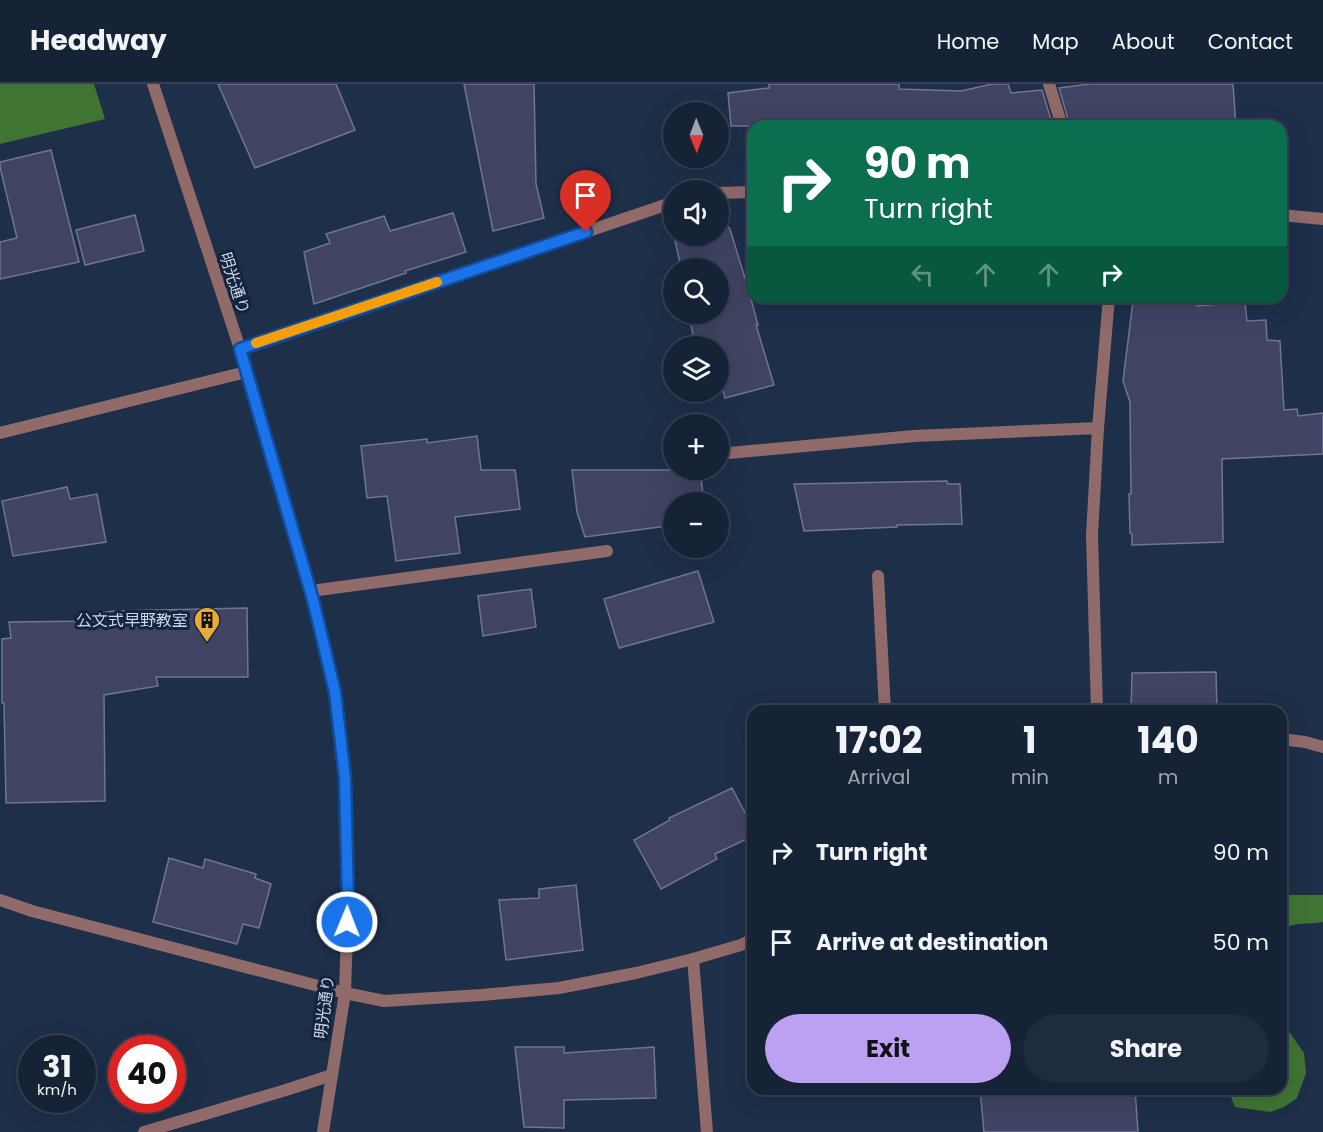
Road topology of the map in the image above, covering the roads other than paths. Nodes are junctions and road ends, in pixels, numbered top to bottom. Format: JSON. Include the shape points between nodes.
{"nodes":[{"id":1,"x":153,"y":84,"type":"edge"},
{"id":2,"x":1049,"y":84,"type":"edge"},
{"id":3,"x":1060,"y":120,"type":"edge"},
{"id":4,"x":747,"y":192,"type":"edge"},
{"id":5,"x":729,"y":193,"type":"edge"},
{"id":6,"x":663,"y":206,"type":"edge"},
{"id":7,"x":1287,"y":216,"type":"edge"},
{"id":8,"x":1323,"y":219,"type":"edge"},
{"id":9,"x":1108,"y":303,"type":"edge"},
{"id":10,"x":240,"y":349,"type":"junction"},
{"id":11,"x":246,"y":372,"type":"junction"},
{"id":12,"x":1098,"y":428,"type":"junction"},
{"id":13,"x":0,"y":433,"type":"edge"},
{"id":14,"x":729,"y":453,"type":"edge"},
{"id":15,"x":607,"y":551,"type":"dead end"},
{"id":16,"x":879,"y":576,"type":"dead end"},
{"id":17,"x":311,"y":591,"type":"junction"},
{"id":18,"x":885,"y":705,"type":"edge"},
{"id":19,"x":1097,"y":705,"type":"edge"},
{"id":20,"x":1287,"y":740,"type":"edge"},
{"id":21,"x":1323,"y":747,"type":"edge"},
{"id":22,"x":0,"y":900,"type":"edge"},
{"id":23,"x":747,"y":942,"type":"edge"},
{"id":24,"x":693,"y":959,"type":"junction"},
{"id":25,"x":345,"y":993,"type":"junction"},
{"id":26,"x":332,"y":1075,"type":"junction"},
{"id":27,"x":144,"y":1132,"type":"edge"},
{"id":28,"x":323,"y":1132,"type":"edge"},
{"id":29,"x":707,"y":1132,"type":"edge"}],
"edges":[{"from":1,"to":10,"type":"street","name":"明光通り"},
{"from":2,"to":3,"type":"street"},
{"from":4,"to":5,"type":"street"},
{"from":6,"to":10,"type":"street"},
{"from":7,"to":8,"type":"street"},
{"from":9,"to":12,"type":"street"},
{"from":10,"to":11,"type":"street","name":"明光通り"},
{"from":11,"to":13,"type":"street"},
{"from":11,"to":17,"type":"street","name":"明光通り"},
{"from":12,"to":14,"type":"street","via":[[914,436]]},
{"from":12,"to":19,"type":"street","via":[[1092,535]]},
{"from":15,"to":17,"type":"street"},
{"from":16,"to":18,"type":"street"},
{"from":17,"to":25,"type":"street","name":"明光通り","via":[[335,692],[345,778]]},
{"from":20,"to":21,"type":"street"},
{"from":22,"to":25,"type":"street"},
{"from":23,"to":24,"type":"street"},
{"from":24,"to":25,"type":"street","via":[[559,988],[384,1001]]},
{"from":24,"to":29,"type":"street"},
{"from":25,"to":26,"type":"street","name":"明光通り"},
{"from":26,"to":27,"type":"street"},
{"from":26,"to":28,"type":"street","name":"明光通り"}]}
